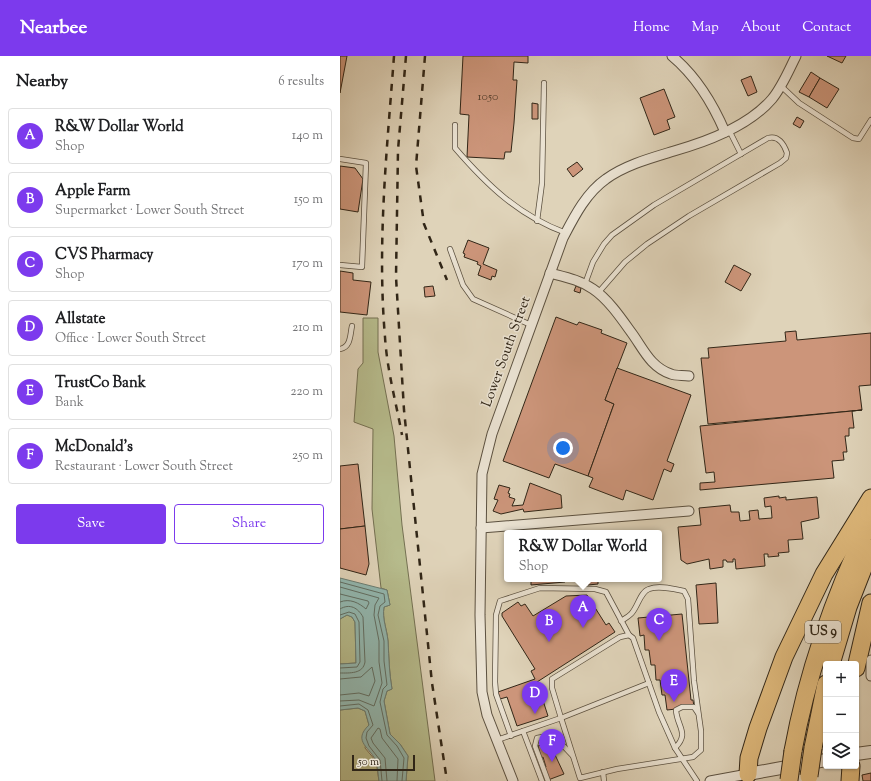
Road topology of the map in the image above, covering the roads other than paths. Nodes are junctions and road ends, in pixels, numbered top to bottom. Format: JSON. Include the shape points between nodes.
{"nodes":[{"id":1,"x":672,"y":56,"type":"edge"},
{"id":2,"x":796,"y":56,"type":"edge"},
{"id":3,"x":544,"y":83,"type":"dead end"},
{"id":4,"x":780,"y":86,"type":"junction"},
{"id":5,"x":871,"y":120,"type":"edge"},
{"id":6,"x":455,"y":125,"type":"dead end"},
{"id":7,"x":727,"y":131,"type":"junction"},
{"id":8,"x":741,"y":154,"type":"junction"},
{"id":9,"x":340,"y":159,"type":"edge"},
{"id":10,"x":537,"y":221,"type":"junction"},
{"id":11,"x":566,"y":233,"type":"junction"},
{"id":12,"x":450,"y":249,"type":"dead end"},
{"id":13,"x":340,"y":265,"type":"edge"},
{"id":14,"x":550,"y":273,"type":"junction"},
{"id":15,"x":585,"y":284,"type":"junction"},
{"id":16,"x":598,"y":293,"type":"junction"},
{"id":17,"x":532,"y":325,"type":"junction"},
{"id":18,"x":352,"y":326,"type":"dead end"},
{"id":19,"x":340,"y":349,"type":"edge"},
{"id":20,"x":689,"y":376,"type":"dead end"},
{"id":21,"x":871,"y":498,"type":"edge"},
{"id":22,"x":688,"y":511,"type":"dead end"},
{"id":23,"x":871,"y":519,"type":"edge"},
{"id":24,"x":481,"y":528,"type":"junction"},
{"id":25,"x":871,"y":548,"type":"edge"},
{"id":26,"x":871,"y":603,"type":"edge"},
{"id":27,"x":620,"y":620,"type":"junction"},
{"id":28,"x":629,"y":634,"type":"junction"},
{"id":29,"x":871,"y":660,"type":"edge"},
{"id":30,"x":832,"y":661,"type":"edge"},
{"id":31,"x":858,"y":661,"type":"edge"},
{"id":32,"x":871,"y":676,"type":"edge"},
{"id":33,"x":649,"y":683,"type":"junction"},
{"id":34,"x":823,"y":697,"type":"edge"},
{"id":35,"x":700,"y":716,"type":"junction"},
{"id":36,"x":561,"y":718,"type":"junction"},
{"id":37,"x":522,"y":731,"type":"junction"},
{"id":38,"x":511,"y":736,"type":"junction"},
{"id":39,"x":497,"y":740,"type":"junction"},
{"id":40,"x":675,"y":748,"type":"junction"},
{"id":41,"x":871,"y":752,"type":"edge"},
{"id":42,"x":859,"y":754,"type":"edge"},
{"id":43,"x":573,"y":757,"type":"junction"},
{"id":44,"x":682,"y":758,"type":"junction"},
{"id":45,"x":823,"y":761,"type":"edge"},
{"id":46,"x":851,"y":769,"type":"edge"},
{"id":47,"x":603,"y":772,"type":"junction"},
{"id":48,"x":748,"y":774,"type":"junction"},
{"id":49,"x":808,"y":779,"type":"edge"},
{"id":50,"x":578,"y":780,"type":"edge"},
{"id":51,"x":789,"y":780,"type":"edge"},
{"id":52,"x":513,"y":781,"type":"edge"},
{"id":53,"x":542,"y":781,"type":"edge"},
{"id":54,"x":548,"y":781,"type":"edge"},
{"id":55,"x":604,"y":781,"type":"edge"},
{"id":56,"x":697,"y":781,"type":"edge"},
{"id":57,"x":710,"y":781,"type":"edge"},
{"id":58,"x":850,"y":781,"type":"edge"}],
"edges":[{"from":1,"to":7,"type":"street","via":[[694,79]]},
{"from":2,"to":4,"type":"street","name":"Lower South Street"},
{"from":3,"to":10,"type":"lane","via":[[542,183]]},
{"from":4,"to":5,"type":"lane","via":[[799,103],[853,138],[859,139]]},
{"from":4,"to":7,"type":"street","name":"Lower South Street","via":[[772,99]]},
{"from":6,"to":10,"type":"lane","via":[[455,148],[506,200]]},
{"from":7,"to":8,"type":"lane"},
{"from":7,"to":11,"type":"street","name":"Lower South Street","via":[[702,143],[637,164],[606,179],[576,213]]},
{"from":8,"to":15,"type":"lane","via":[[654,204],[612,235],[593,262]]},
{"from":8,"to":16,"type":"lane","via":[[774,137],[780,140],[787,153],[780,164],[647,244],[624,262]]},
{"from":9,"to":13,"type":"lane","via":[[366,164],[362,267]]},
{"from":10,"to":11,"type":"lane"},
{"from":11,"to":14,"type":"street","name":"Lower South Street"},
{"from":12,"to":17,"type":"lane","via":[[463,285],[473,299]]},
{"from":14,"to":15,"type":"street"},
{"from":14,"to":17,"type":"street","name":"Lower South Street"},
{"from":15,"to":16,"type":"street"},
{"from":16,"to":20,"type":"street","via":[[632,333],[646,356],[671,374]]},
{"from":17,"to":24,"type":"street","name":"Lower South Street","via":[[482,474]]},
{"from":18,"to":19,"type":"lane","via":[[349,343]]},
{"from":21,"to":48,"type":"highway","via":[[824,574],[784,657],[758,728],[749,758]]},
{"from":22,"to":24,"type":"street"},
{"from":23,"to":51,"type":"highway","number":"US 9","bridge":true,"via":[[842,580],[826,624],[805,696]]},
{"from":24,"to":39,"type":"street","name":"Lower South Street","via":[[482,692],[487,715]]},
{"from":25,"to":30,"type":"highway","number":"US 9","via":[[853,592]]},
{"from":26,"to":31,"type":"highway"},
{"from":27,"to":28,"type":"lane"},
{"from":27,"to":35,"type":"lane","via":[[630,615],[643,594],[650,589],[684,591],[688,599],[694,681]]},
{"from":27,"to":38,"type":"lane","via":[[606,592],[595,589],[540,588],[500,601],[496,615],[496,688]]},
{"from":28,"to":33,"type":"lane","via":[[633,638]]},
{"from":28,"to":36,"type":"lane","via":[[552,679],[552,688]]},
{"from":29,"to":32,"type":"street"},
{"from":33,"to":36,"type":"lane"},
{"from":33,"to":40,"type":"lane"},
{"from":34,"to":49,"type":"highway","bridge":true},
{"from":35,"to":40,"type":"lane","via":[[694,707],[676,710],[683,733],[682,742]]},
{"from":35,"to":44,"type":"lane","via":[[701,750],[693,757]]},
{"from":36,"to":37,"type":"lane"},
{"from":36,"to":43,"type":"lane"},
{"from":37,"to":38,"type":"lane"},
{"from":37,"to":53,"type":"lane"},
{"from":38,"to":39,"type":"lane"},
{"from":39,"to":52,"type":"street","name":"Lower South Street"},
{"from":40,"to":44,"type":"lane"},
{"from":41,"to":42,"type":"street"},
{"from":43,"to":50,"type":"lane"},
{"from":43,"to":54,"type":"lane","via":[[553,735],[537,738],[535,746]]},
{"from":44,"to":47,"type":"lane"},
{"from":44,"to":56,"type":"lane"},
{"from":45,"to":48,"type":"street"},
{"from":46,"to":58,"type":"highway"},
{"from":47,"to":50,"type":"lane"},
{"from":47,"to":55,"type":"lane"},
{"from":48,"to":57,"type":"street"}]}
